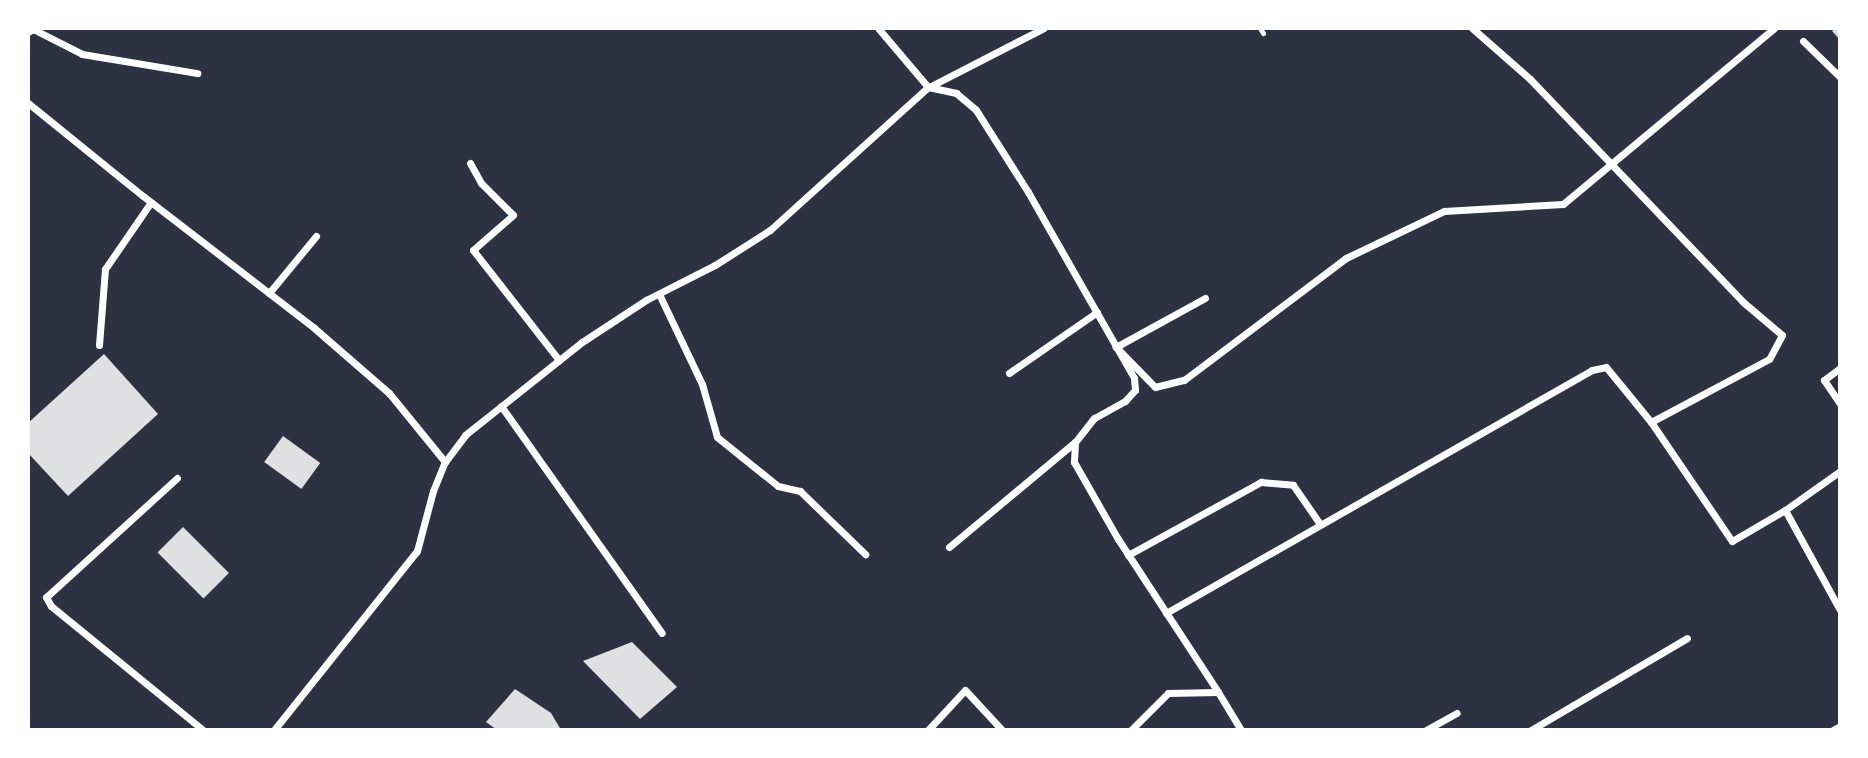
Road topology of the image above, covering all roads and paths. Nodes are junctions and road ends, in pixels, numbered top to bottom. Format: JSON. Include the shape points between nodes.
{"nodes":[{"id":1,"x":878,"y":28,"type":"edge"},
{"id":2,"x":1044,"y":28,"type":"edge"},
{"id":3,"x":1472,"y":28,"type":"edge"},
{"id":4,"x":1774,"y":28,"type":"edge"},
{"id":5,"x":28,"y":32,"type":"edge"},
{"id":6,"x":1803,"y":41,"type":"dead end"},
{"id":7,"x":197,"y":73,"type":"dead end"},
{"id":8,"x":1840,"y":78,"type":"edge"},
{"id":9,"x":928,"y":87,"type":"junction"},
{"id":10,"x":28,"y":103,"type":"edge"},
{"id":11,"x":470,"y":163,"type":"dead end"},
{"id":12,"x":1610,"y":165,"type":"junction"},
{"id":13,"x":151,"y":202,"type":"junction"},
{"id":14,"x":316,"y":236,"type":"dead end"},
{"id":15,"x":269,"y":293,"type":"junction"},
{"id":16,"x":659,"y":294,"type":"junction"},
{"id":17,"x":1205,"y":298,"type":"dead end"},
{"id":18,"x":1097,"y":312,"type":"junction"},
{"id":19,"x":99,"y":345,"type":"dead end"},
{"id":20,"x":1116,"y":346,"type":"junction"},
{"id":21,"x":559,"y":360,"type":"junction"},
{"id":22,"x":1840,"y":368,"type":"edge"},
{"id":23,"x":1009,"y":373,"type":"dead end"},
{"id":24,"x":1840,"y":404,"type":"edge"},
{"id":25,"x":501,"y":406,"type":"junction"},
{"id":26,"x":1651,"y":422,"type":"junction"},
{"id":27,"x":1075,"y":442,"type":"junction"},
{"id":28,"x":445,"y":462,"type":"junction"},
{"id":29,"x":1840,"y":471,"type":"edge"},
{"id":30,"x":177,"y":478,"type":"dead end"},
{"id":31,"x":1785,"y":510,"type":"junction"},
{"id":32,"x":1320,"y":524,"type":"junction"},
{"id":33,"x":949,"y":547,"type":"dead end"},
{"id":34,"x":865,"y":554,"type":"dead end"},
{"id":35,"x":1128,"y":555,"type":"junction"},
{"id":36,"x":1840,"y":610,"type":"edge"},
{"id":37,"x":1166,"y":612,"type":"junction"},
{"id":38,"x":662,"y":633,"type":"dead end"},
{"id":39,"x":1687,"y":638,"type":"dead end"},
{"id":40,"x":1218,"y":692,"type":"junction"},
{"id":41,"x":1457,"y":713,"type":"dead end"},
{"id":42,"x":1840,"y":726,"type":"edge"},
{"id":43,"x":203,"y":730,"type":"edge"},
{"id":44,"x":274,"y":730,"type":"edge"},
{"id":45,"x":928,"y":730,"type":"edge"},
{"id":46,"x":1002,"y":730,"type":"edge"},
{"id":47,"x":1131,"y":730,"type":"edge"},
{"id":48,"x":1241,"y":730,"type":"edge"},
{"id":49,"x":1426,"y":730,"type":"edge"},
{"id":50,"x":1531,"y":730,"type":"edge"},
{"id":51,"x":1833,"y":730,"type":"edge"}],
"edges":[{"from":1,"to":9,"type":"street"},
{"from":2,"to":9,"type":"street"},
{"from":3,"to":12,"type":"street","via":[[1530,79]]},
{"from":4,"to":12,"type":"street"},
{"from":5,"to":7,"type":"street","via":[[33,29],[82,54]]},
{"from":6,"to":8,"type":"street"},
{"from":9,"to":16,"type":"street","via":[[770,230]]},
{"from":9,"to":18,"type":"street","via":[[956,93],[976,110]]},
{"from":10,"to":13,"type":"street"},
{"from":11,"to":21,"type":"street","via":[[481,183],[513,215],[473,250]]},
{"from":12,"to":20,"type":"street","via":[[1563,204],[1444,211],[1346,258],[1184,380],[1155,387]]},
{"from":12,"to":26,"type":"street","via":[[1782,335],[1769,359]]},
{"from":13,"to":15,"type":"street"},
{"from":13,"to":19,"type":"street","via":[[106,269]]},
{"from":14,"to":15,"type":"street"},
{"from":15,"to":28,"type":"street","via":[[389,393]]},
{"from":16,"to":21,"type":"street"},
{"from":16,"to":34,"type":"street","via":[[702,384],[717,437],[778,486],[800,491]]},
{"from":17,"to":20,"type":"street"},
{"from":18,"to":20,"type":"street"},
{"from":18,"to":23,"type":"street"},
{"from":20,"to":27,"type":"street","via":[[1134,378],[1135,390],[1094,418]]},
{"from":21,"to":25,"type":"street"},
{"from":22,"to":24,"type":"street","via":[[1824,380]]},
{"from":25,"to":28,"type":"street","via":[[465,435]]},
{"from":25,"to":38,"type":"street"},
{"from":26,"to":31,"type":"street","via":[[1732,541]]},
{"from":26,"to":32,"type":"street","via":[[1605,367],[1592,370]]},
{"from":27,"to":33,"type":"street"},
{"from":27,"to":35,"type":"street","via":[[1074,462]]},
{"from":28,"to":44,"type":"street","via":[[417,551]]},
{"from":29,"to":31,"type":"street"},
{"from":30,"to":43,"type":"street","via":[[47,597],[51,607]]},
{"from":31,"to":36,"type":"street"},
{"from":32,"to":35,"type":"street","via":[[1293,485],[1261,482]]},
{"from":32,"to":37,"type":"street"},
{"from":35,"to":37,"type":"street"},
{"from":37,"to":40,"type":"street"},
{"from":39,"to":50,"type":"street"},
{"from":40,"to":47,"type":"street","via":[[1168,693]]},
{"from":40,"to":48,"type":"street"},
{"from":41,"to":49,"type":"street"},
{"from":42,"to":51,"type":"street"},
{"from":45,"to":46,"type":"street","via":[[965,690]]}]}
